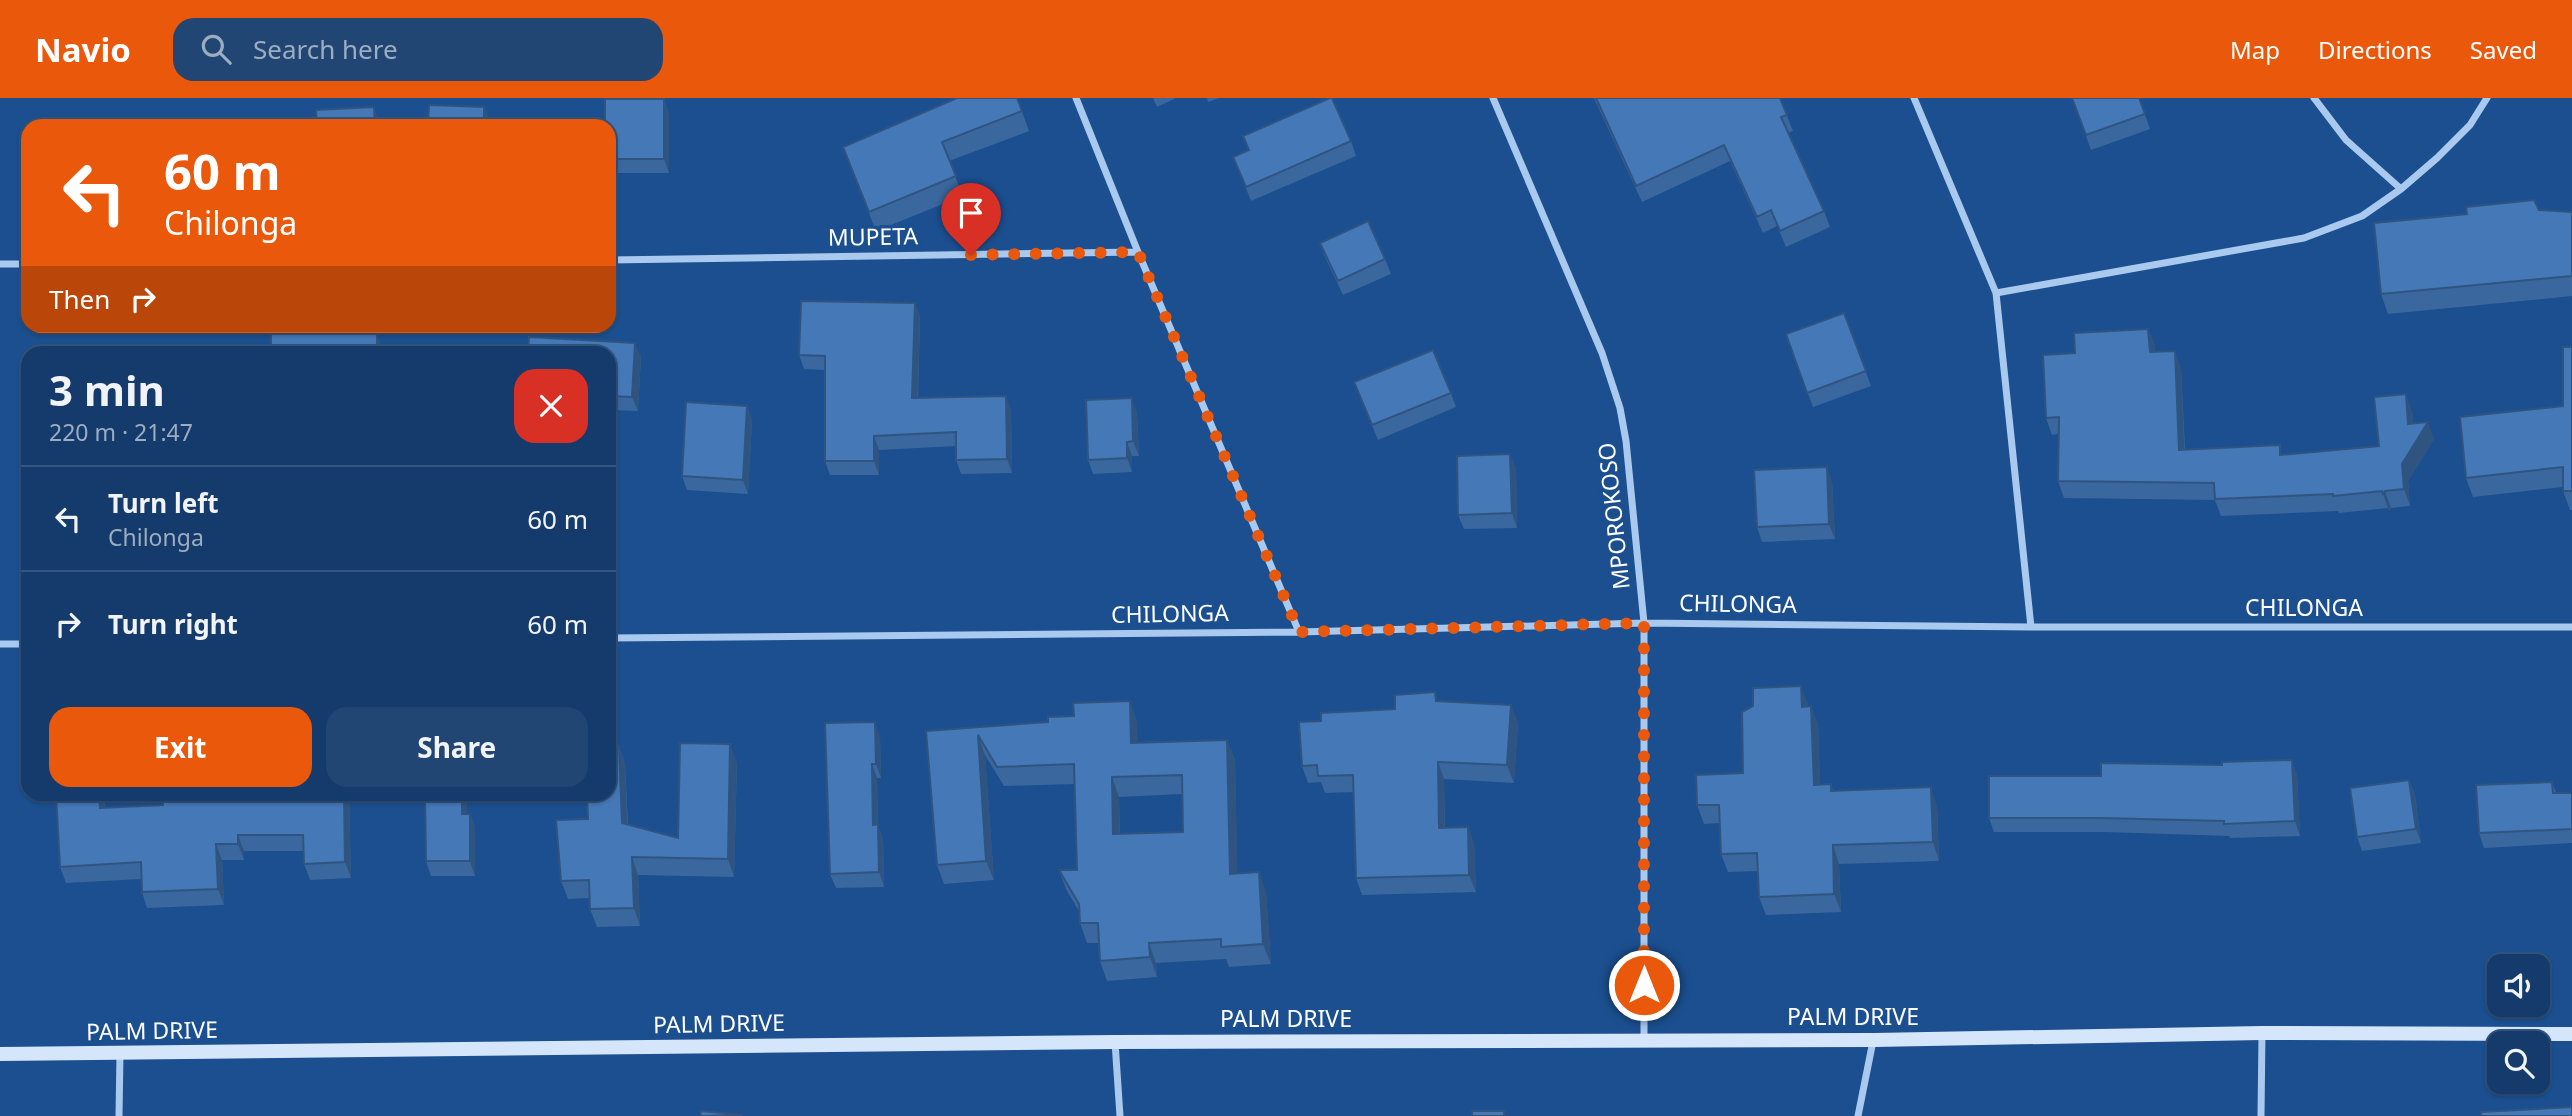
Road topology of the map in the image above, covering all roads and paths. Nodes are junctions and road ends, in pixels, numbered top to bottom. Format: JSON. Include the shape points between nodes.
{"nodes":[{"id":1,"x":1076,"y":98,"type":"edge"},
{"id":2,"x":1493,"y":98,"type":"edge"},
{"id":3,"x":1914,"y":98,"type":"edge"},
{"id":4,"x":2314,"y":98,"type":"edge"},
{"id":5,"x":2487,"y":98,"type":"edge"},
{"id":6,"x":2401,"y":189,"type":"junction"},
{"id":7,"x":1138,"y":252,"type":"junction"},
{"id":8,"x":616,"y":260,"type":"edge"},
{"id":9,"x":0,"y":264,"type":"edge"},
{"id":10,"x":21,"y":264,"type":"edge"},
{"id":11,"x":1996,"y":293,"type":"junction"},
{"id":12,"x":1644,"y":623,"type":"junction"},
{"id":13,"x":2031,"y":627,"type":"junction"},
{"id":14,"x":2572,"y":627,"type":"edge"},
{"id":15,"x":1299,"y":632,"type":"junction"},
{"id":16,"x":616,"y":638,"type":"edge"},
{"id":17,"x":0,"y":644,"type":"edge"},
{"id":18,"x":21,"y":644,"type":"edge"},
{"id":19,"x":2262,"y":1033,"type":"junction"},
{"id":20,"x":2572,"y":1034,"type":"edge"},
{"id":21,"x":1644,"y":1040,"type":"junction"},
{"id":22,"x":1874,"y":1040,"type":"junction"},
{"id":23,"x":1115,"y":1042,"type":"junction"},
{"id":24,"x":0,"y":1054,"type":"edge"},
{"id":25,"x":120,"y":1054,"type":"junction"},
{"id":26,"x":118,"y":1116,"type":"edge"},
{"id":27,"x":1120,"y":1116,"type":"edge"},
{"id":28,"x":1858,"y":1116,"type":"edge"},
{"id":29,"x":2261,"y":1116,"type":"edge"}],
"edges":[{"from":1,"to":7,"type":"street"},
{"from":2,"to":12,"type":"street","name":"MPOROKOSO","via":[[1602,353],[1620,408]]},
{"from":3,"to":11,"type":"street"},
{"from":4,"to":6,"type":"street","via":[[2346,140]]},
{"from":5,"to":6,"type":"street","via":[[2470,125]]},
{"from":6,"to":11,"type":"street","via":[[2362,216],[2304,238]]},
{"from":7,"to":8,"type":"street","name":"MUPETA"},
{"from":7,"to":15,"type":"street"},
{"from":9,"to":10,"type":"street"},
{"from":11,"to":13,"type":"street"},
{"from":12,"to":13,"type":"street","name":"CHILONGA"},
{"from":12,"to":15,"type":"street","name":"CHILONGA"},
{"from":12,"to":21,"type":"street","name":"MPOROKOSO"},
{"from":13,"to":14,"type":"street","name":"CHILONGA"},
{"from":15,"to":16,"type":"street","name":"CHILONGA"},
{"from":17,"to":18,"type":"street"},
{"from":19,"to":20,"type":"street","name":"PALM DRIVE"},
{"from":19,"to":22,"type":"street","name":"PALM DRIVE"},
{"from":19,"to":29,"type":"street"},
{"from":21,"to":22,"type":"street","name":"PALM DRIVE"},
{"from":21,"to":23,"type":"street","name":"PALM DRIVE"},
{"from":22,"to":28,"type":"street"},
{"from":23,"to":25,"type":"street","name":"PALM DRIVE"},
{"from":23,"to":27,"type":"street"},
{"from":24,"to":25,"type":"street","name":"PALM DRIVE"},
{"from":25,"to":26,"type":"street"}]}
